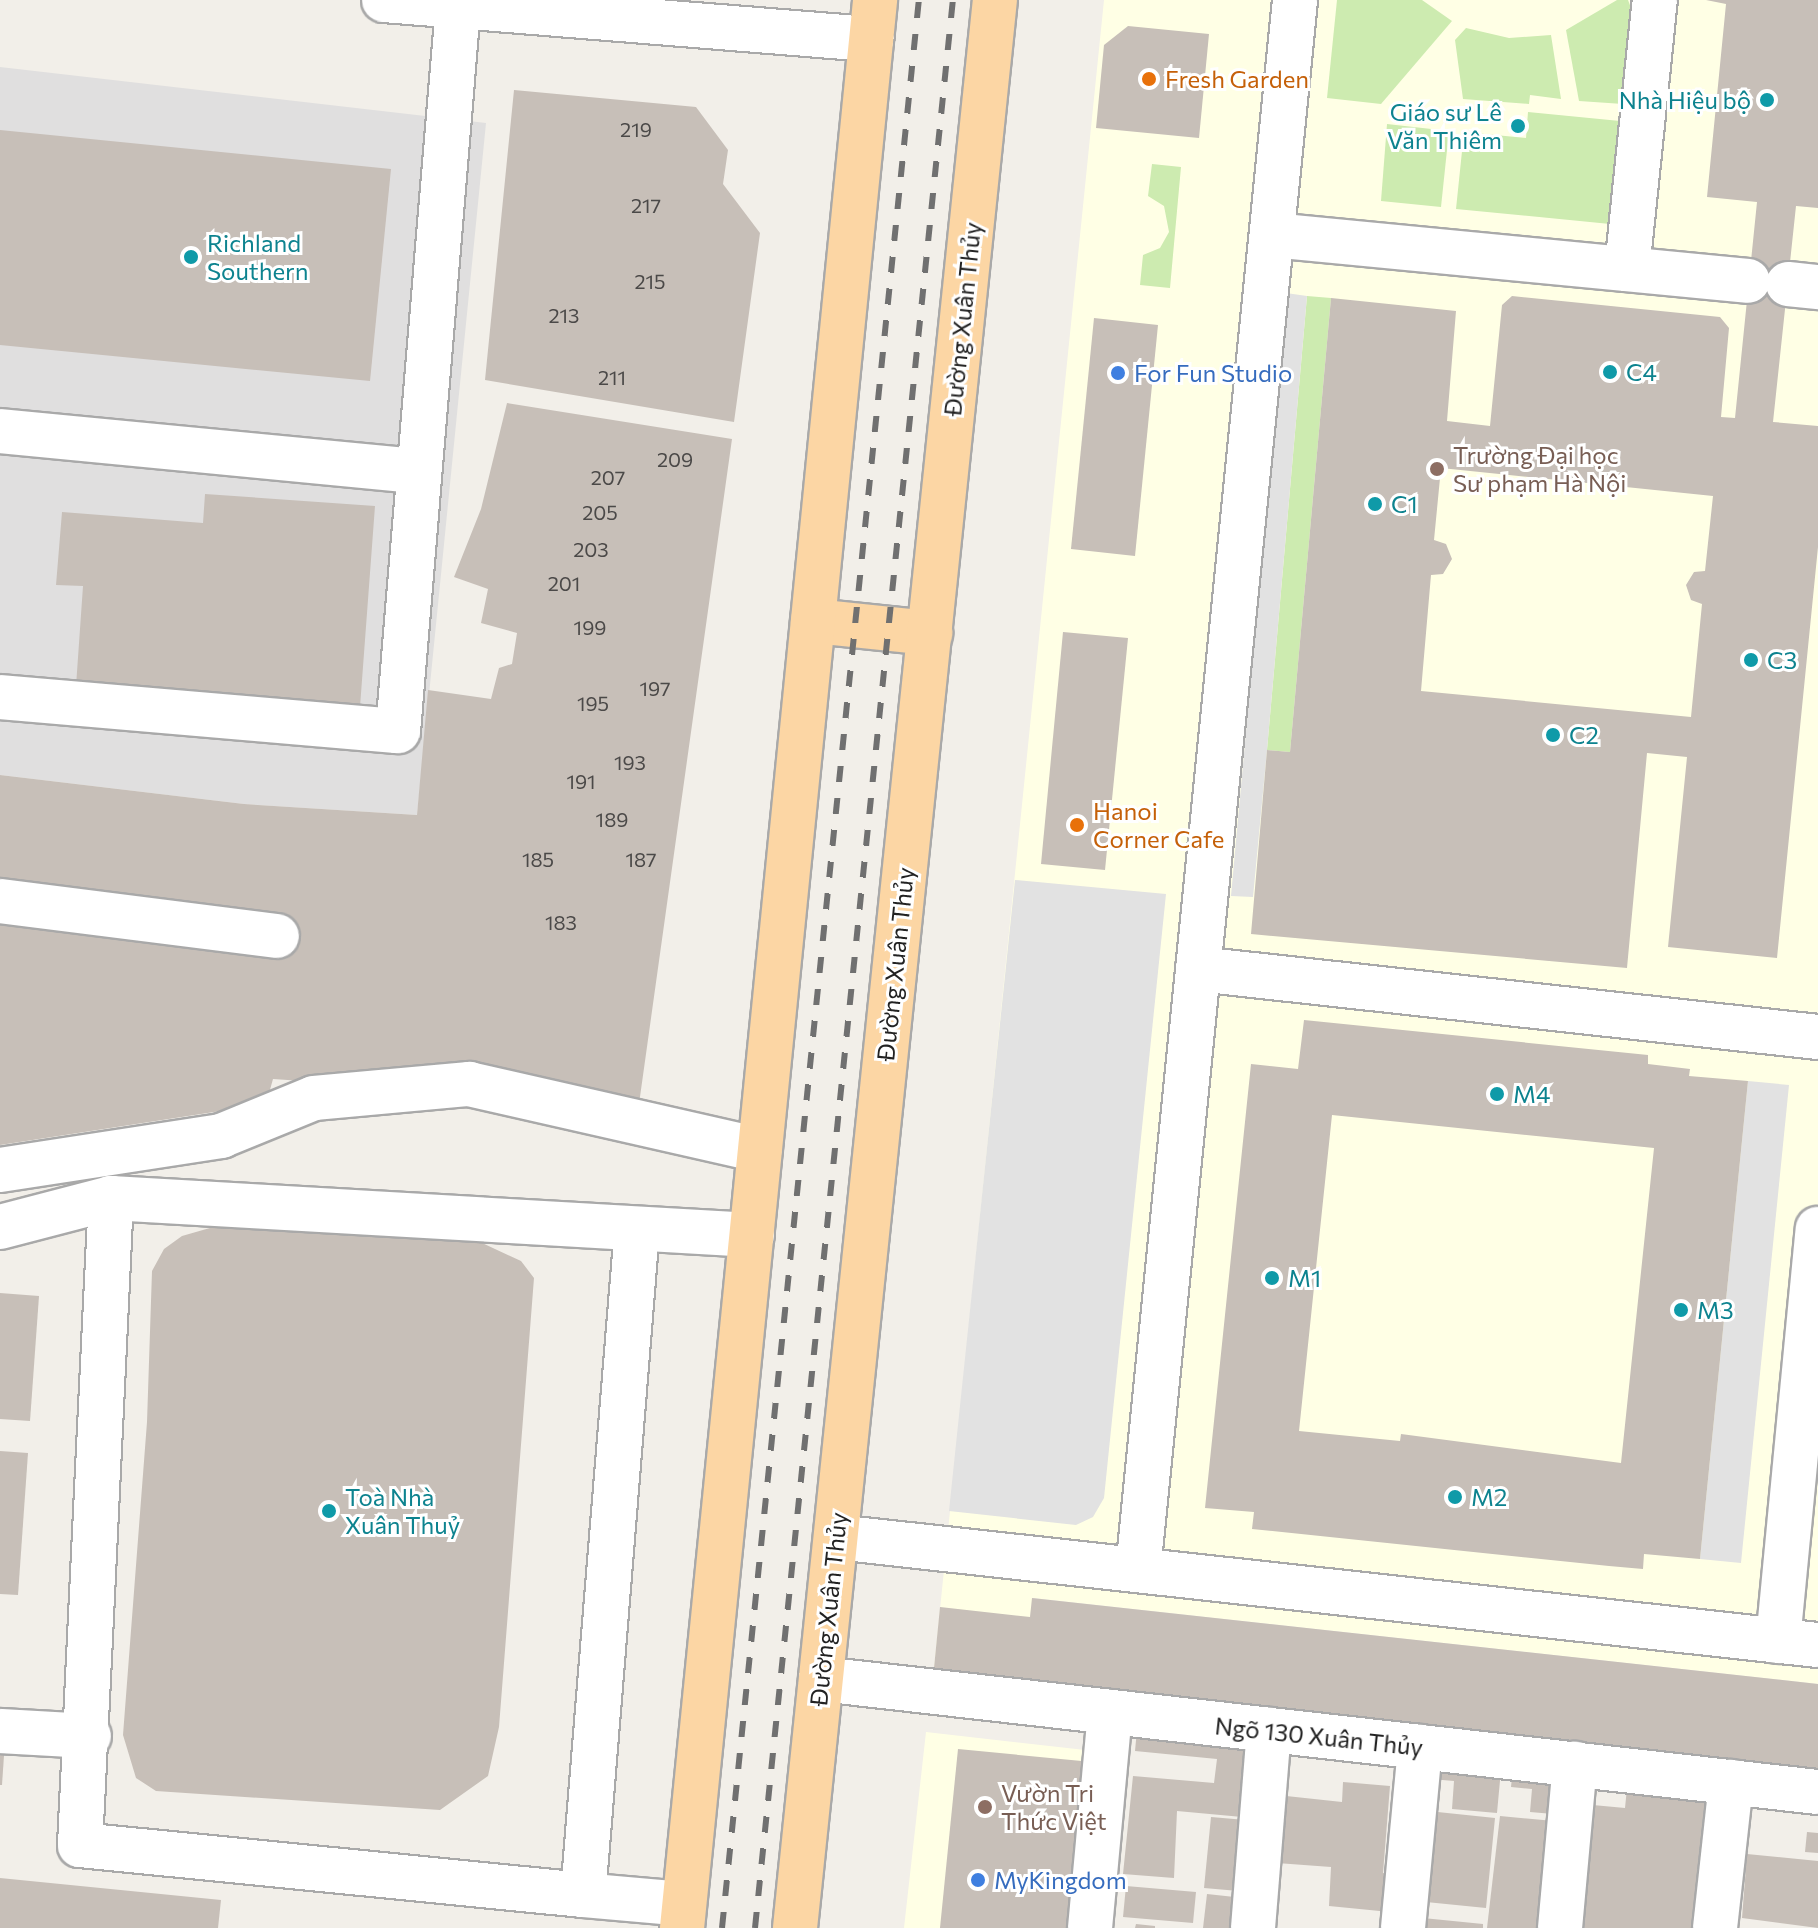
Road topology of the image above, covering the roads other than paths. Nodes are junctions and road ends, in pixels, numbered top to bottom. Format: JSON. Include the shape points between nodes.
{"nodes":[{"id":1,"x":384,"y":0,"type":"edge"},
{"id":2,"x":995,"y":0,"type":"edge"},
{"id":3,"x":1295,"y":0,"type":"edge"},
{"id":4,"x":1655,"y":0,"type":"edge"},
{"id":5,"x":458,"y":7,"type":"junction"},
{"id":6,"x":669,"y":11,"type":"edge"},
{"id":7,"x":873,"y":20,"type":"edge"},
{"id":8,"x":1272,"y":235,"type":"junction"},
{"id":9,"x":1627,"y":269,"type":"junction"},
{"id":10,"x":1785,"y":284,"type":"edge"},
{"id":11,"x":0,"y":431,"type":"edge"},
{"id":12,"x":417,"y":471,"type":"junction"},
{"id":13,"x":813,"y":621,"type":"junction"},
{"id":14,"x":930,"y":633,"type":"junction"},
{"id":15,"x":0,"y":697,"type":"edge"},
{"id":16,"x":0,"y":901,"type":"edge"},
{"id":17,"x":277,"y":936,"type":"dead end"},
{"id":18,"x":1198,"y":969,"type":"junction"},
{"id":19,"x":1818,"y":1037,"type":"edge"},
{"id":20,"x":760,"y":1150,"type":"junction"},
{"id":21,"x":0,"y":1170,"type":"edge"},
{"id":22,"x":111,"y":1198,"type":"junction"},
{"id":23,"x":0,"y":1227,"type":"edge"},
{"id":24,"x":637,"y":1229,"type":"junction"},
{"id":25,"x":1818,"y":1229,"type":"edge"},
{"id":26,"x":752,"y":1235,"type":"junction"},
{"id":27,"x":836,"y":1537,"type":"junction"},
{"id":28,"x":1138,"y":1570,"type":"junction"},
{"id":29,"x":1798,"y":1643,"type":"edge"},
{"id":30,"x":821,"y":1679,"type":"junction"},
{"id":31,"x":1110,"y":1712,"type":"junction"},
{"id":32,"x":1269,"y":1730,"type":"junction"},
{"id":33,"x":0,"y":1731,"type":"edge"},
{"id":34,"x":89,"y":1736,"type":"junction"},
{"id":35,"x":1420,"y":1747,"type":"junction"},
{"id":36,"x":1575,"y":1764,"type":"junction"},
{"id":37,"x":1731,"y":1782,"type":"junction"},
{"id":38,"x":1818,"y":1792,"type":"edge"},
{"id":39,"x":583,"y":1895,"type":"junction"},
{"id":40,"x":683,"y":1916,"type":"edge"},
{"id":41,"x":795,"y":1928,"type":"edge"},
{"id":42,"x":1090,"y":1928,"type":"edge"},
{"id":43,"x":1253,"y":1928,"type":"edge"},
{"id":44,"x":1403,"y":1928,"type":"edge"},
{"id":45,"x":1560,"y":1928,"type":"edge"},
{"id":46,"x":1715,"y":1928,"type":"edge"}],
"edges":[{"from":1,"to":5,"type":"street"},
{"from":2,"to":14,"type":"main road","name":"Đường Xuân Thủy"},
{"from":3,"to":8,"type":"street"},
{"from":4,"to":9,"type":"street"},
{"from":5,"to":6,"type":"street"},
{"from":5,"to":12,"type":"street"},
{"from":6,"to":7,"type":"street"},
{"from":7,"to":13,"type":"main road"},
{"from":8,"to":9,"type":"street"},
{"from":8,"to":18,"type":"street"},
{"from":9,"to":10,"type":"street"},
{"from":11,"to":12,"type":"street"},
{"from":12,"to":15,"type":"street","via":[[398,731]]},
{"from":13,"to":14,"type":"main road"},
{"from":13,"to":20,"type":"main road"},
{"from":14,"to":27,"type":"main road","name":"Đường Xuân Thủy"},
{"from":16,"to":17,"type":"street"},
{"from":18,"to":19,"type":"street"},
{"from":18,"to":28,"type":"street"},
{"from":20,"to":21,"type":"street","via":[[469,1084],[314,1098],[221,1136]]},
{"from":20,"to":26,"type":"main road"},
{"from":22,"to":23,"type":"street"},
{"from":22,"to":24,"type":"street"},
{"from":22,"to":34,"type":"street"},
{"from":24,"to":26,"type":"street"},
{"from":24,"to":39,"type":"street"},
{"from":25,"to":29,"type":"street"},
{"from":26,"to":40,"type":"main road"},
{"from":27,"to":28,"type":"street"},
{"from":27,"to":30,"type":"main road","name":"Đường Xuân Thủy"},
{"from":28,"to":29,"type":"street"},
{"from":30,"to":31,"type":"street","name":"Ngõ 130 Xuân Thủy"},
{"from":30,"to":41,"type":"main road","name":"Đường Xuân Thủy"},
{"from":31,"to":32,"type":"street","name":"Ngõ 130 Xuân Thủy"},
{"from":31,"to":42,"type":"street"},
{"from":32,"to":35,"type":"street","name":"Ngõ 130 Xuân Thủy"},
{"from":32,"to":43,"type":"street"},
{"from":33,"to":34,"type":"street"},
{"from":34,"to":39,"type":"street","via":[[80,1845]]},
{"from":35,"to":36,"type":"street","name":"Ngõ 130 Xuân Thủy"},
{"from":35,"to":44,"type":"street"},
{"from":36,"to":37,"type":"street","name":"Ngõ 130 Xuân Thủy"},
{"from":36,"to":45,"type":"street"},
{"from":37,"to":38,"type":"street","name":"Ngõ 130 Xuân Thủy"},
{"from":37,"to":46,"type":"street"},
{"from":39,"to":40,"type":"street"}]}
